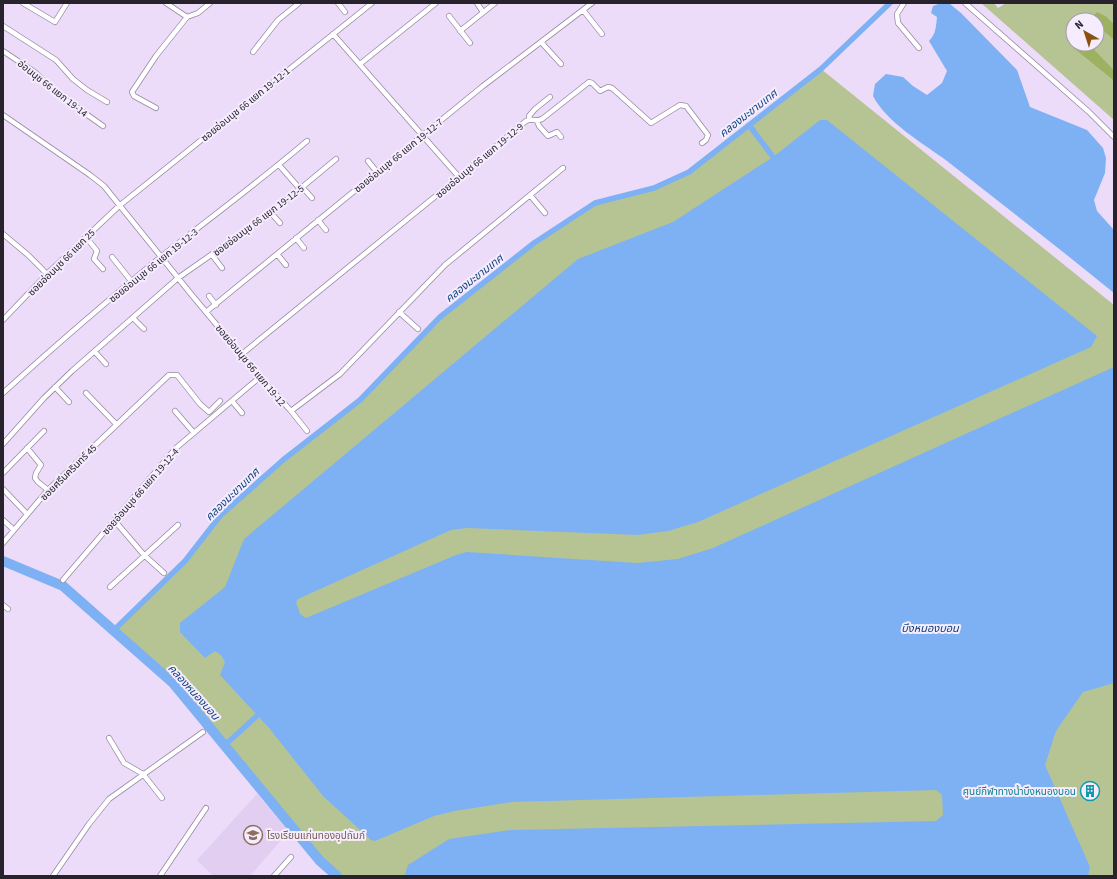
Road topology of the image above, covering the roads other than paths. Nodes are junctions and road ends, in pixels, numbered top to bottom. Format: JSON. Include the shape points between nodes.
{"nodes":[{"id":1,"x":23,"y":3,"type":"edge"},
{"id":2,"x":67,"y":3,"type":"edge"},
{"id":3,"x":166,"y":3,"type":"edge"},
{"id":4,"x":210,"y":3,"type":"edge"},
{"id":5,"x":299,"y":3,"type":"edge"},
{"id":6,"x":338,"y":3,"type":"edge"},
{"id":7,"x":372,"y":3,"type":"edge"},
{"id":8,"x":436,"y":3,"type":"edge"},
{"id":9,"x":477,"y":3,"type":"edge"},
{"id":10,"x":495,"y":3,"type":"edge"},
{"id":11,"x":592,"y":3,"type":"edge"},
{"id":12,"x":904,"y":3,"type":"edge"},
{"id":13,"x":965,"y":3,"type":"edge"},
{"id":14,"x":583,"y":10,"type":"junction"},
{"id":15,"x":345,"y":12,"type":"dead end"},
{"id":16,"x":484,"y":12,"type":"junction"},
{"id":17,"x":449,"y":16,"type":"dead end"},
{"id":18,"x":187,"y":17,"type":"junction"},
{"id":19,"x":3,"y":26,"type":"edge"},
{"id":20,"x":460,"y":31,"type":"junction"},
{"id":21,"x":334,"y":34,"type":"junction"},
{"id":22,"x":602,"y":34,"type":"dead end"},
{"id":23,"x":541,"y":42,"type":"junction"},
{"id":24,"x":470,"y":43,"type":"dead end"},
{"id":25,"x":919,"y":48,"type":"dead end"},
{"id":26,"x":3,"y":51,"type":"edge"},
{"id":27,"x":253,"y":52,"type":"dead end"},
{"id":28,"x":360,"y":64,"type":"junction"},
{"id":29,"x":561,"y":64,"type":"dead end"},
{"id":30,"x":550,"y":97,"type":"dead end"},
{"id":31,"x":107,"y":102,"type":"dead end"},
{"id":32,"x":156,"y":108,"type":"dead end"},
{"id":33,"x":3,"y":115,"type":"edge"},
{"id":34,"x":530,"y":119,"type":"junction"},
{"id":35,"x":537,"y":121,"type":"junction"},
{"id":36,"x":103,"y":126,"type":"dead end"},
{"id":37,"x":422,"y":135,"type":"junction"},
{"id":38,"x":561,"y":137,"type":"dead end"},
{"id":39,"x":1114,"y":137,"type":"edge"},
{"id":40,"x":307,"y":141,"type":"dead end"},
{"id":41,"x":702,"y":143,"type":"dead end"},
{"id":42,"x":336,"y":159,"type":"dead end"},
{"id":43,"x":368,"y":161,"type":"dead end"},
{"id":44,"x":279,"y":165,"type":"junction"},
{"id":45,"x":563,"y":168,"type":"dead end"},
{"id":46,"x":377,"y":172,"type":"junction"},
{"id":47,"x":459,"y":177,"type":"junction"},
{"id":48,"x":301,"y":188,"type":"junction"},
{"id":49,"x":530,"y":195,"type":"junction"},
{"id":50,"x":312,"y":198,"type":"dead end"},
{"id":51,"x":119,"y":206,"type":"junction"},
{"id":52,"x":271,"y":213,"type":"junction"},
{"id":53,"x":545,"y":213,"type":"dead end"},
{"id":54,"x":318,"y":220,"type":"junction"},
{"id":55,"x":280,"y":223,"type":"dead end"},
{"id":56,"x":326,"y":230,"type":"dead end"},
{"id":57,"x":3,"y":234,"type":"edge"},
{"id":58,"x":86,"y":237,"type":"junction"},
{"id":59,"x":296,"y":238,"type":"junction"},
{"id":60,"x":304,"y":248,"type":"dead end"},
{"id":61,"x":277,"y":254,"type":"junction"},
{"id":62,"x":212,"y":255,"type":"junction"},
{"id":63,"x":112,"y":257,"type":"dead end"},
{"id":64,"x":161,"y":257,"type":"junction"},
{"id":65,"x":286,"y":265,"type":"dead end"},
{"id":66,"x":222,"y":268,"type":"dead end"},
{"id":67,"x":103,"y":269,"type":"dead end"},
{"id":68,"x":47,"y":274,"type":"junction"},
{"id":69,"x":178,"y":278,"type":"junction"},
{"id":70,"x":132,"y":282,"type":"junction"},
{"id":71,"x":209,"y":296,"type":"dead end"},
{"id":72,"x":216,"y":305,"type":"junction"},
{"id":73,"x":206,"y":312,"type":"junction"},
{"id":74,"x":400,"y":312,"type":"junction"},
{"id":75,"x":133,"y":318,"type":"junction"},
{"id":76,"x":3,"y":320,"type":"edge"},
{"id":77,"x":144,"y":329,"type":"dead end"},
{"id":78,"x":418,"y":329,"type":"dead end"},
{"id":79,"x":95,"y":352,"type":"junction"},
{"id":80,"x":242,"y":354,"type":"junction"},
{"id":81,"x":106,"y":364,"type":"dead end"},
{"id":82,"x":260,"y":377,"type":"junction"},
{"id":83,"x":55,"y":387,"type":"junction"},
{"id":84,"x":3,"y":392,"type":"edge"},
{"id":85,"x":86,"y":393,"type":"dead end"},
{"id":86,"x":220,"y":401,"type":"dead end"},
{"id":87,"x":232,"y":401,"type":"junction"},
{"id":88,"x":69,"y":402,"type":"dead end"},
{"id":89,"x":175,"y":411,"type":"dead end"},
{"id":90,"x":291,"y":411,"type":"junction"},
{"id":91,"x":242,"y":413,"type":"dead end"},
{"id":92,"x":116,"y":424,"type":"junction"},
{"id":93,"x":44,"y":431,"type":"dead end"},
{"id":94,"x":307,"y":431,"type":"dead end"},
{"id":95,"x":194,"y":433,"type":"junction"},
{"id":96,"x":3,"y":444,"type":"edge"},
{"id":97,"x":28,"y":448,"type":"junction"},
{"id":98,"x":3,"y":473,"type":"edge"},
{"id":99,"x":3,"y":489,"type":"edge"},
{"id":100,"x":48,"y":490,"type":"junction"},
{"id":101,"x":27,"y":514,"type":"junction"},
{"id":102,"x":3,"y":520,"type":"edge"},
{"id":103,"x":114,"y":520,"type":"junction"},
{"id":104,"x":178,"y":525,"type":"dead end"},
{"id":105,"x":14,"y":530,"type":"junction"},
{"id":106,"x":3,"y":544,"type":"edge"},
{"id":107,"x":144,"y":555,"type":"junction"},
{"id":108,"x":164,"y":573,"type":"dead end"},
{"id":109,"x":62,"y":580,"type":"dead end"},
{"id":110,"x":110,"y":587,"type":"dead end"},
{"id":111,"x":3,"y":605,"type":"edge"},
{"id":112,"x":8,"y":609,"type":"dead end"},
{"id":113,"x":203,"y":732,"type":"dead end"},
{"id":114,"x":109,"y":738,"type":"dead end"},
{"id":115,"x":143,"y":774,"type":"junction"},
{"id":116,"x":162,"y":798,"type":"dead end"},
{"id":117,"x":206,"y":808,"type":"dead end"},
{"id":118,"x":291,"y":857,"type":"dead end"},
{"id":119,"x":53,"y":876,"type":"edge"},
{"id":120,"x":160,"y":876,"type":"edge"},
{"id":121,"x":274,"y":876,"type":"edge"}],
"edges":[{"from":1,"to":2,"type":"street","via":[[55,22]]},
{"from":3,"to":18,"type":"street"},
{"from":4,"to":18,"type":"street","via":[[198,13]]},
{"from":5,"to":27,"type":"street","via":[[278,20]]},
{"from":6,"to":15,"type":"street"},
{"from":7,"to":21,"type":"street","name":"ซอยอ่อนนุช 66 แยก 19-12-1"},
{"from":8,"to":28,"type":"street"},
{"from":9,"to":16,"type":"street"},
{"from":10,"to":16,"type":"street"},
{"from":11,"to":14,"type":"street","name":"ซอยอ่อนนุช 66 แยก 19-12-7"},
{"from":12,"to":25,"type":"street","via":[[897,14],[898,24]]},
{"from":13,"to":39,"type":"street"},
{"from":14,"to":22,"type":"street"},
{"from":14,"to":23,"type":"street","name":"ซอยอ่อนนุช 66 แยก 19-12-7"},
{"from":16,"to":20,"type":"street"},
{"from":17,"to":20,"type":"street"},
{"from":18,"to":32,"type":"street","via":[[132,92],[134,96]]},
{"from":19,"to":31,"type":"street","via":[[56,60],[73,79]]},
{"from":20,"to":24,"type":"street"},
{"from":21,"to":28,"type":"street"},
{"from":21,"to":51,"type":"street","name":"ซอยอ่อนนุช 66 แยก 19-12-1"},
{"from":23,"to":29,"type":"street"},
{"from":23,"to":37,"type":"street","name":"ซอยอ่อนนุช 66 แยก 19-12-7"},
{"from":26,"to":36,"type":"street","name":"อ่อนนุช 66 แยก 19-14","via":[[36,73],[54,92]]},
{"from":28,"to":37,"type":"street"},
{"from":30,"to":34,"type":"street","via":[[532,112]]},
{"from":33,"to":51,"type":"street","name":"ซอยอ่อนนุช 66 แยก 19-12","via":[[98,181]]},
{"from":34,"to":35,"type":"street","name":"ซอยอ่อนนุช 66 แยก 19-12-9"},
{"from":34,"to":47,"type":"street","name":"ซอยอ่อนนุช 66 แยก 19-12-9"},
{"from":35,"to":38,"type":"street","via":[[548,136],[556,132]]},
{"from":35,"to":41,"type":"street","name":"ซอยอ่อนนุช 66 แยก 19-12-9","via":[[590,82],[600,91],[612,88],[651,123],[680,105],[686,106],[708,135]]},
{"from":37,"to":46,"type":"street","name":"ซอยอ่อนนุช 66 แยก 19-12-7"},
{"from":37,"to":47,"type":"street"},
{"from":40,"to":44,"type":"street","name":"ซอยอ่อนนุช 66 แยก 19-12-3"},
{"from":42,"to":48,"type":"street","name":"ซอยอ่อนนุช 66 แยก 19-12-5"},
{"from":43,"to":46,"type":"street"},
{"from":44,"to":48,"type":"street"},
{"from":44,"to":64,"type":"street","name":"ซอยอ่อนนุช 66 แยก 19-12-3"},
{"from":45,"to":49,"type":"street","name":"ซอยอ่อนนุช 66 แยก 19-12"},
{"from":46,"to":54,"type":"street","name":"ซอยอ่อนนุช 66 แยก 19-12-7"},
{"from":47,"to":80,"type":"street","name":"ซอยอ่อนนุช 66 แยก 19-12-9"},
{"from":48,"to":50,"type":"street"},
{"from":48,"to":52,"type":"street","name":"ซอยอ่อนนุช 66 แยก 19-12-5"},
{"from":49,"to":53,"type":"street"},
{"from":49,"to":74,"type":"street","name":"ซอยอ่อนนุช 66 แยก 19-12","via":[[445,265]]},
{"from":51,"to":58,"type":"street","name":"ซอยอ่อนนุช 66 แยก 25"},
{"from":51,"to":64,"type":"street","name":"ซอยอ่อนนุช 66 แยก 19-12"},
{"from":52,"to":55,"type":"street"},
{"from":52,"to":62,"type":"street","name":"ซอยอ่อนนุช 66 แยก 19-12-5"},
{"from":54,"to":56,"type":"street"},
{"from":54,"to":59,"type":"street","name":"ซอยอ่อนนุช 66 แยก 19-12-7"},
{"from":57,"to":68,"type":"street"},
{"from":58,"to":67,"type":"street","via":[[97,250],[94,259]]},
{"from":58,"to":68,"type":"street","name":"ซอยอ่อนนุช 66 แยก 25"},
{"from":59,"to":60,"type":"street"},
{"from":59,"to":61,"type":"street","name":"ซอยอ่อนนุช 66 แยก 19-12-7"},
{"from":61,"to":65,"type":"street"},
{"from":61,"to":72,"type":"street","name":"ซอยอ่อนนุช 66 แยก 19-12-7"},
{"from":62,"to":66,"type":"street"},
{"from":62,"to":69,"type":"street","name":"ซอยอ่อนนุช 66 แยก 19-12-5"},
{"from":63,"to":70,"type":"street"},
{"from":64,"to":69,"type":"street","name":"ซอยอ่อนนุช 66 แยก 19-12"},
{"from":64,"to":70,"type":"street","name":"ซอยอ่อนนุช 66 แยก 19-12-3"},
{"from":68,"to":76,"type":"street","name":"ซอยอ่อนนุช 66 แยก 25"},
{"from":69,"to":73,"type":"street","name":"ซอยอ่อนนุช 66 แยก 19-12"},
{"from":69,"to":75,"type":"street","name":"ซอยอ่อนนุช 66 แยก 19-12-5"},
{"from":70,"to":84,"type":"street","name":"ซอยอ่อนนุช 66 แยก 19-12-3"},
{"from":71,"to":72,"type":"street"},
{"from":72,"to":73,"type":"street","name":"ซอยอ่อนนุช 66 แยก 19-12-7"},
{"from":73,"to":80,"type":"street","name":"ซอยอ่อนนุช 66 แยก 19-12"},
{"from":74,"to":78,"type":"street"},
{"from":74,"to":90,"type":"street","name":"ซอยอ่อนนุช 66 แยก 19-12","via":[[340,374]]},
{"from":75,"to":77,"type":"street"},
{"from":75,"to":79,"type":"street","name":"ซอยอ่อนนุช 66 แยก 19-12-5"},
{"from":79,"to":81,"type":"street"},
{"from":79,"to":83,"type":"street","name":"ซอยอ่อนนุช 66 แยก 19-12-5"},
{"from":80,"to":82,"type":"street","name":"ซอยอ่อนนุช 66 แยก 19-12"},
{"from":82,"to":87,"type":"street","name":"ซอยอ่อนนุช 66 แยก 19-12-4"},
{"from":82,"to":90,"type":"street","name":"ซอยอ่อนนุช 66 แยก 19-12"},
{"from":83,"to":88,"type":"street"},
{"from":83,"to":96,"type":"street","name":"ซอยอ่อนนุช 66 แยก 19-12-5"},
{"from":85,"to":92,"type":"street"},
{"from":86,"to":92,"type":"street","name":"ซอยศรีนครินทร์ 45","via":[[209,412],[176,375],[169,375]]},
{"from":87,"to":91,"type":"street"},
{"from":87,"to":95,"type":"street","name":"ซอยอ่อนนุช 66 แยก 19-12-4"},
{"from":89,"to":95,"type":"street"},
{"from":90,"to":94,"type":"street"},
{"from":92,"to":100,"type":"street","name":"ซอยศรีนครินทร์ 45"},
{"from":93,"to":97,"type":"street"},
{"from":95,"to":103,"type":"street","name":"ซอยอ่อนนุช 66 แยก 19-12-4","via":[[176,448]]},
{"from":97,"to":98,"type":"street"},
{"from":97,"to":100,"type":"street","via":[[41,465],[35,478]]},
{"from":99,"to":101,"type":"street"},
{"from":100,"to":101,"type":"street","name":"ซอยศรีนครินทร์ 45"},
{"from":101,"to":105,"type":"street","name":"ซอยศรีนครินทร์ 45"},
{"from":102,"to":105,"type":"street"},
{"from":103,"to":107,"type":"street"},
{"from":103,"to":109,"type":"street","name":"ซอยอ่อนนุช 66 แยก 19-12-4"},
{"from":104,"to":107,"type":"street"},
{"from":105,"to":106,"type":"street","name":"ซอยศรีนครินทร์ 45"},
{"from":107,"to":108,"type":"street"},
{"from":107,"to":110,"type":"street"},
{"from":111,"to":112,"type":"street"},
{"from":113,"to":115,"type":"street"},
{"from":114,"to":115,"type":"street","via":[[124,763]]},
{"from":115,"to":116,"type":"street"},
{"from":115,"to":119,"type":"street","via":[[109,799]]},
{"from":117,"to":120,"type":"street"},
{"from":118,"to":121,"type":"street"}]}
